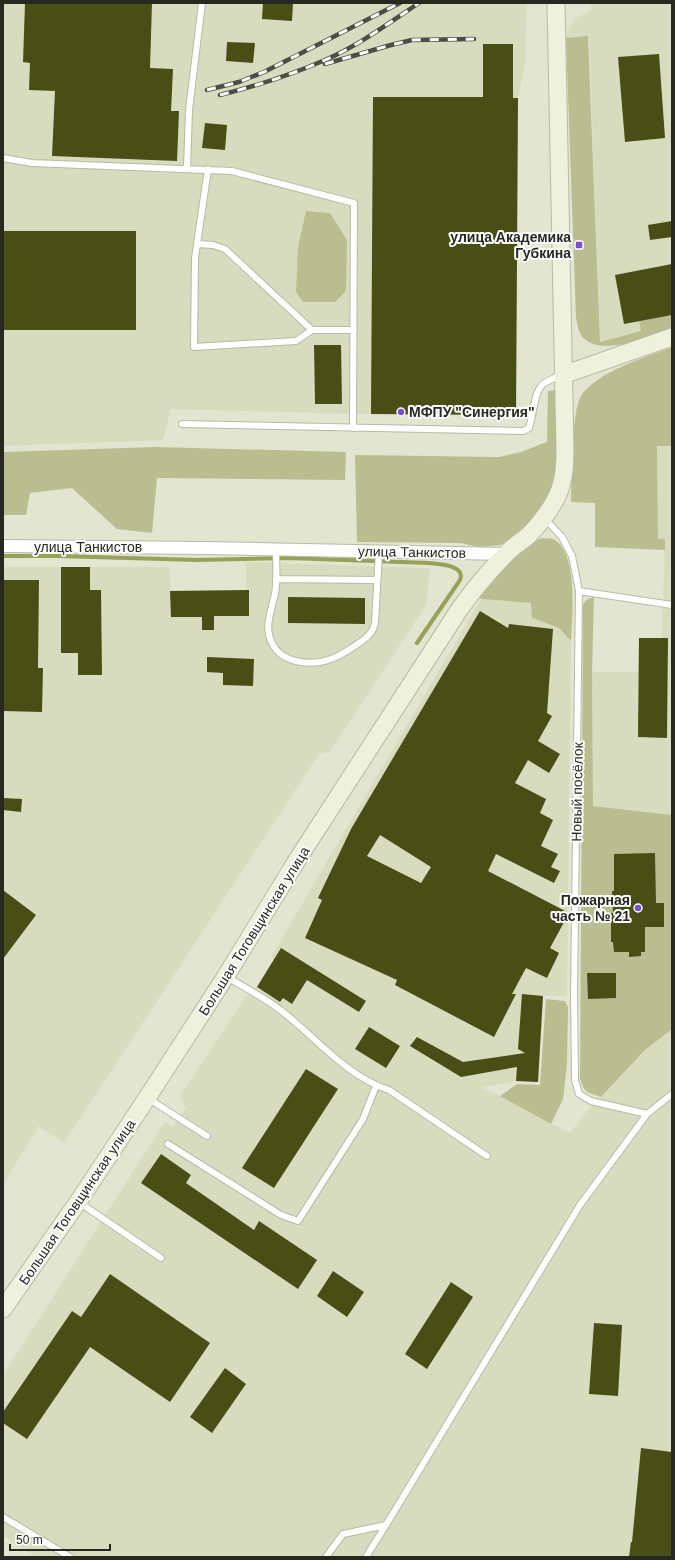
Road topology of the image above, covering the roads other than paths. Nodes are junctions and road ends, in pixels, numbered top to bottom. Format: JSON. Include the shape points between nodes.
{"nodes":[{"id":1,"x":202,"y":3,"type":"edge"},
{"id":2,"x":558,"y":3,"type":"edge"},
{"id":3,"x":3,"y":158,"type":"edge"},
{"id":4,"x":187,"y":168,"type":"junction"},
{"id":5,"x":208,"y":169,"type":"junction"},
{"id":6,"x":197,"y":244,"type":"junction"},
{"id":7,"x":312,"y":330,"type":"junction"},
{"id":8,"x":354,"y":330,"type":"junction"},
{"id":9,"x":672,"y":337,"type":"edge"},
{"id":10,"x":563,"y":375,"type":"junction"},
{"id":11,"x":182,"y":424,"type":"dead end"},
{"id":12,"x":353,"y":428,"type":"junction"},
{"id":13,"x":543,"y":518,"type":"junction"},
{"id":14,"x":3,"y":546,"type":"edge"},
{"id":15,"x":276,"y":549,"type":"junction"},
{"id":16,"x":379,"y":551,"type":"junction"},
{"id":17,"x":506,"y":554,"type":"junction"},
{"id":18,"x":276,"y":579,"type":"junction"},
{"id":19,"x":377,"y":580,"type":"junction"},
{"id":20,"x":579,"y":591,"type":"junction"},
{"id":21,"x":672,"y":605,"type":"edge"},
{"id":22,"x":226,"y":976,"type":"junction"},
{"id":23,"x":376,"y":1086,"type":"junction"},
{"id":24,"x":672,"y":1094,"type":"edge"},
{"id":25,"x":147,"y":1098,"type":"junction"},
{"id":26,"x":647,"y":1114,"type":"junction"},
{"id":27,"x":207,"y":1136,"type":"dead end"},
{"id":28,"x":168,"y":1144,"type":"dead end"},
{"id":29,"x":487,"y":1156,"type":"dead end"},
{"id":30,"x":78,"y":1202,"type":"junction"},
{"id":31,"x":161,"y":1258,"type":"dead end"},
{"id":32,"x":3,"y":1310,"type":"edge"},
{"id":33,"x":3,"y":1516,"type":"edge"},
{"id":34,"x":386,"y":1525,"type":"junction"},
{"id":35,"x":70,"y":1557,"type":"edge"},
{"id":36,"x":326,"y":1557,"type":"edge"},
{"id":37,"x":366,"y":1557,"type":"edge"}],
"edges":[{"from":1,"to":4,"type":"lane","via":[[189,110]]},
{"from":2,"to":10,"type":"street"},
{"from":3,"to":4,"type":"lane","via":[[32,163]]},
{"from":4,"to":5,"type":"lane"},
{"from":5,"to":6,"type":"lane"},
{"from":5,"to":8,"type":"lane","via":[[232,171],[354,203]]},
{"from":6,"to":7,"type":"lane","via":[[225,249]]},
{"from":6,"to":7,"type":"lane","via":[[194,347],[296,341]]},
{"from":7,"to":8,"type":"lane"},
{"from":8,"to":12,"type":"lane"},
{"from":9,"to":10,"type":"street"},
{"from":10,"to":12,"type":"lane","via":[[540,386],[531,423],[523,432]]},
{"from":10,"to":13,"type":"street","via":[[565,467],[557,497]]},
{"from":11,"to":12,"type":"lane"},
{"from":13,"to":17,"type":"street"},
{"from":13,"to":20,"type":"lane","name":"Новый посёлок","via":[[562,537],[572,556]]},
{"from":14,"to":15,"type":"street","name":"улица Танкистов"},
{"from":15,"to":16,"type":"street","name":"улица Танкистов"},
{"from":15,"to":18,"type":"lane"},
{"from":16,"to":17,"type":"street","name":"улица Танкистов"},
{"from":16,"to":19,"type":"lane"},
{"from":17,"to":22,"type":"street","name":"Большая Тоговщинская улица","via":[[473,590],[459,610],[299,857]]},
{"from":18,"to":19,"type":"lane"},
{"from":18,"to":19,"type":"lane","via":[[269,620],[271,641],[283,656],[308,663],[324,662],[337,657],[370,633],[375,623]]},
{"from":20,"to":21,"type":"lane"},
{"from":20,"to":26,"type":"lane","name":"Новый посёлок","via":[[575,1080],[579,1094],[591,1101]]},
{"from":22,"to":23,"type":"lane","via":[[279,1008],[345,1065]]},
{"from":22,"to":25,"type":"street","name":"Большая Тоговщинская улица"},
{"from":23,"to":28,"type":"lane","via":[[362,1119],[298,1221],[281,1216]]},
{"from":23,"to":29,"type":"lane","via":[[389,1090]]},
{"from":24,"to":26,"type":"lane"},
{"from":25,"to":27,"type":"lane"},
{"from":25,"to":30,"type":"street","name":"Большая Тоговщинская улица"},
{"from":26,"to":34,"type":"lane","via":[[580,1205]]},
{"from":30,"to":31,"type":"lane"},
{"from":30,"to":32,"type":"street","name":"Большая Тоговщинская улица"},
{"from":33,"to":35,"type":"lane"},
{"from":34,"to":36,"type":"lane","via":[[342,1534]]},
{"from":34,"to":37,"type":"lane"}]}
